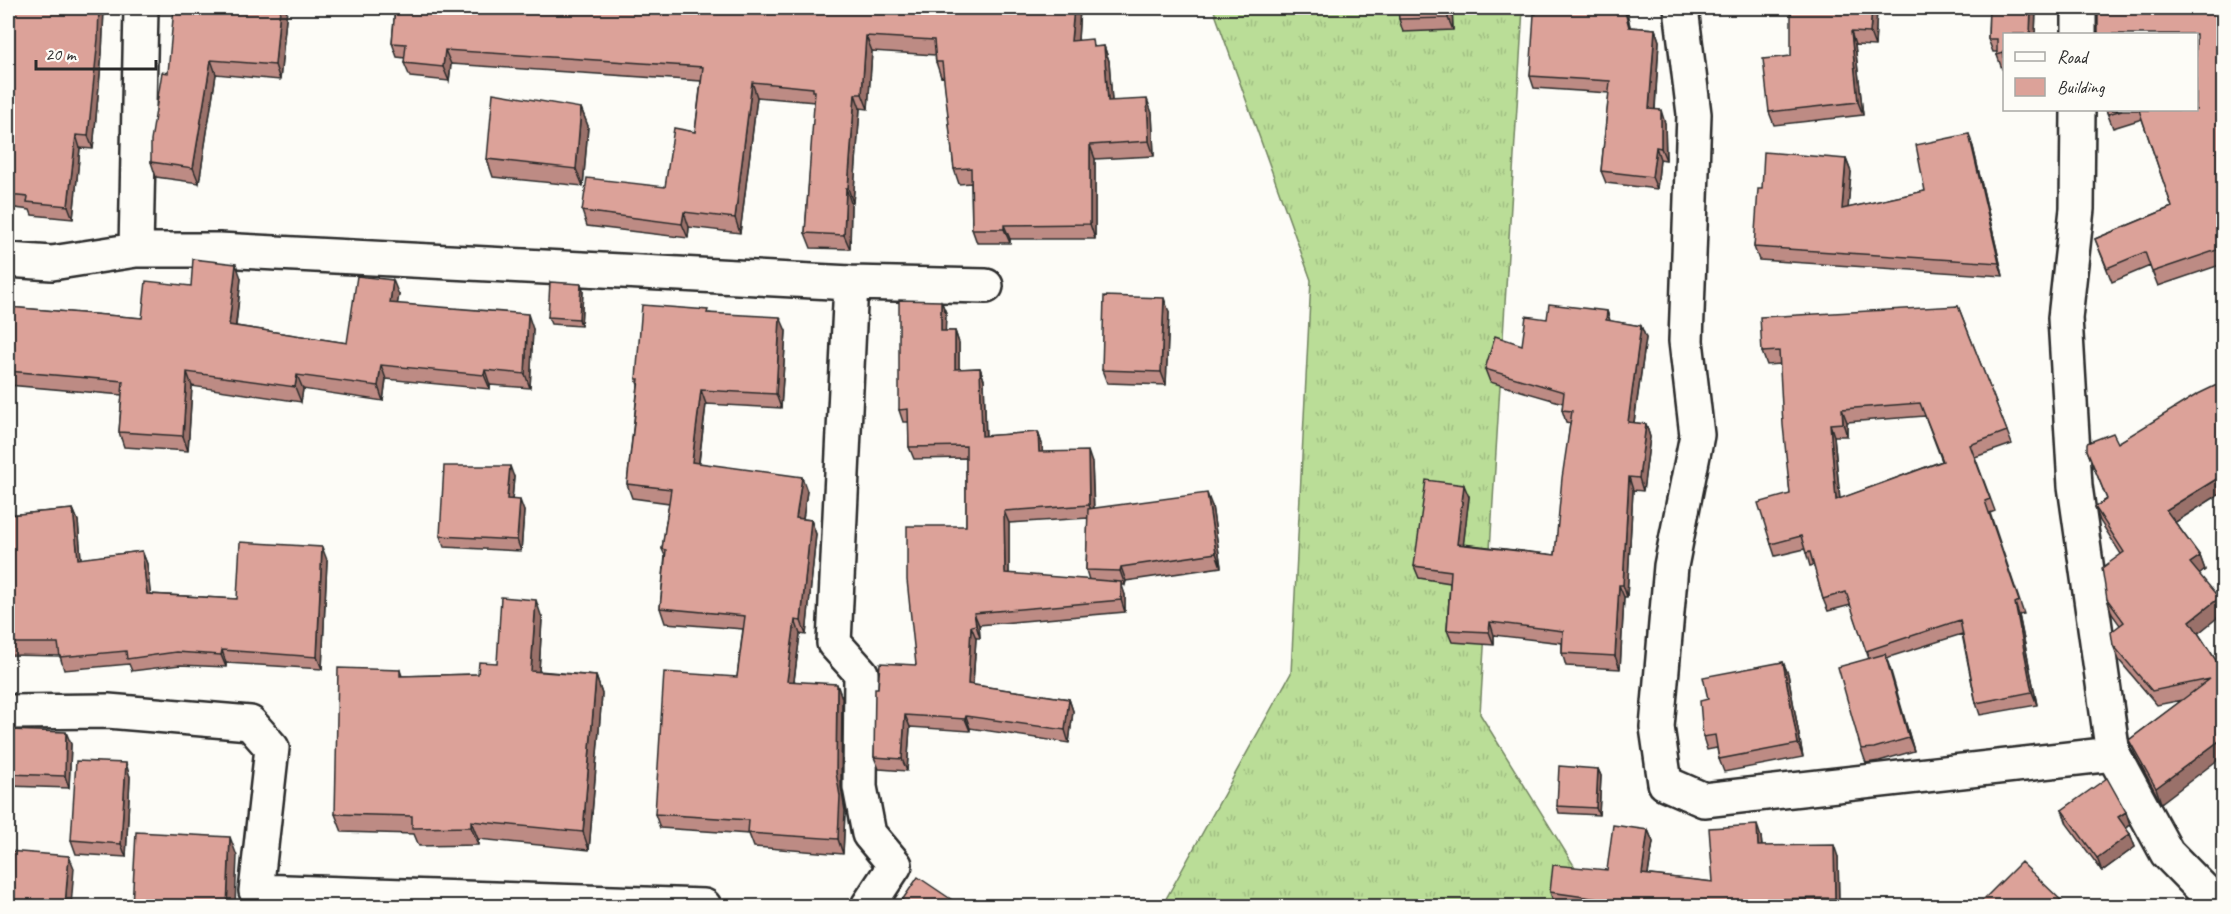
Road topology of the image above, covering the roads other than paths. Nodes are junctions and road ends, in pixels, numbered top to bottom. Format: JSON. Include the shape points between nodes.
{"nodes":[{"id":1,"x":141,"y":8,"type":"edge"},
{"id":2,"x":1681,"y":8,"type":"edge"},
{"id":3,"x":2079,"y":8,"type":"edge"},
{"id":4,"x":2079,"y":33,"type":"edge"},
{"id":5,"x":2078,"y":111,"type":"edge"},
{"id":6,"x":136,"y":250,"type":"junction"},
{"id":7,"x":8,"y":260,"type":"edge"},
{"id":8,"x":851,"y":283,"type":"junction"},
{"id":9,"x":986,"y":286,"type":"dead end"},
{"id":10,"x":8,"y":712,"type":"edge"},
{"id":11,"x":2113,"y":754,"type":"junction"},
{"id":12,"x":704,"y":906,"type":"edge"},
{"id":13,"x":868,"y":906,"type":"edge"},
{"id":14,"x":2219,"y":906,"type":"edge"}],
"edges":[{"from":1,"to":6,"type":"street"},
{"from":2,"to":11,"type":"street","via":[[1694,114],[1686,340],[1697,435],[1671,566],[1656,728],[1665,783],[1704,801]]},
{"from":3,"to":4,"type":"street"},
{"from":5,"to":11,"type":"street","via":[[2077,209],[2066,318],[2074,486]]},
{"from":6,"to":7,"type":"street","via":[[52,263]]},
{"from":6,"to":8,"type":"street","via":[[219,250]]},
{"from":8,"to":9,"type":"street"},
{"from":8,"to":13,"type":"street","via":[[834,643],[861,673],[860,787],[870,834],[895,865]]},
{"from":10,"to":12,"type":"street","via":[[108,711],[250,723],[272,748],[256,891]]},
{"from":11,"to":14,"type":"street","via":[[2167,852]]}]}
